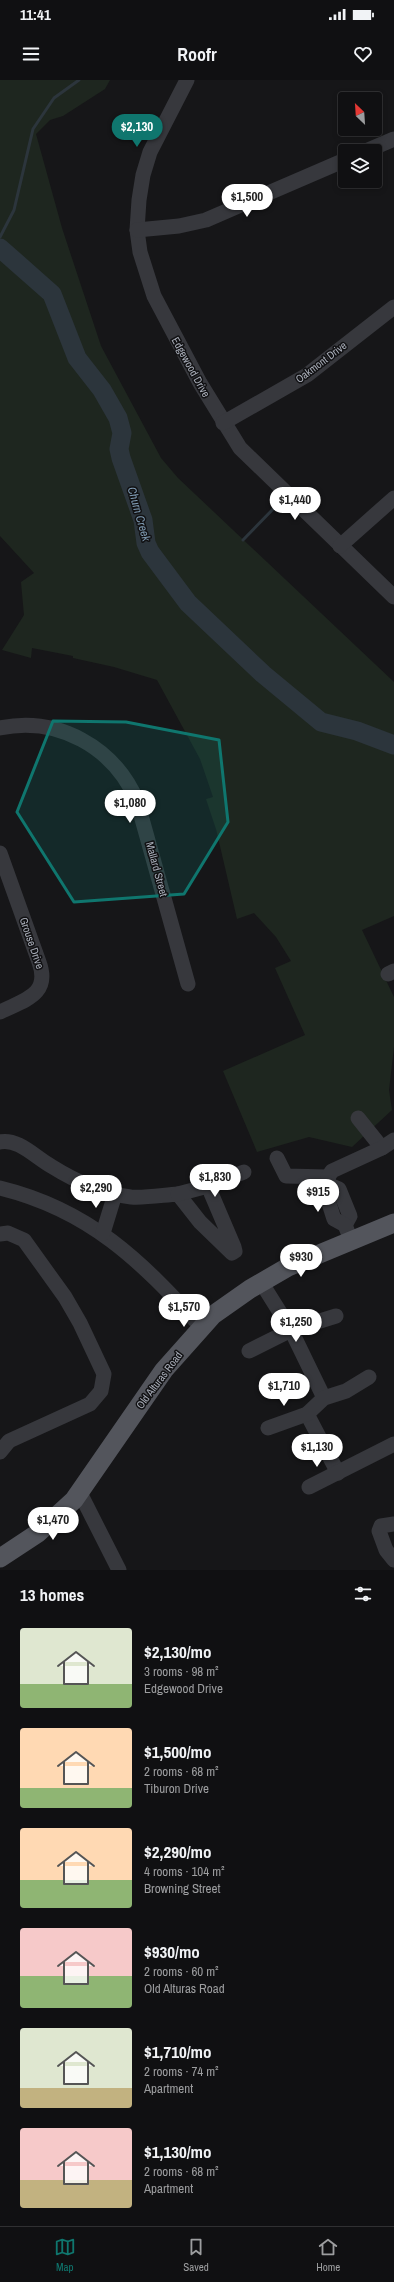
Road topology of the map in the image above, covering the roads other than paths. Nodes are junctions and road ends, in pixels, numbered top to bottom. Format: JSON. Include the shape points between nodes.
{"nodes":[{"id":1,"x":187,"y":80,"type":"edge"},
{"id":2,"x":394,"y":139,"type":"edge"},
{"id":3,"x":382,"y":144,"type":"edge"},
{"id":4,"x":338,"y":163,"type":"edge"},
{"id":5,"x":137,"y":230,"type":"junction"},
{"id":6,"x":394,"y":307,"type":"edge"},
{"id":7,"x":223,"y":423,"type":"junction"},
{"id":8,"x":394,"y":498,"type":"edge"},
{"id":9,"x":340,"y":546,"type":"junction"},
{"id":10,"x":394,"y":597,"type":"edge"},
{"id":11,"x":0,"y":728,"type":"edge"},
{"id":12,"x":0,"y":854,"type":"edge"},
{"id":13,"x":188,"y":984,"type":"dead end"},
{"id":14,"x":0,"y":1012,"type":"edge"},
{"id":15,"x":358,"y":1118,"type":"dead end"},
{"id":16,"x":394,"y":1140,"type":"edge"},
{"id":17,"x":0,"y":1142,"type":"edge"},
{"id":18,"x":382,"y":1148,"type":"junction"},
{"id":19,"x":277,"y":1158,"type":"dead end"},
{"id":20,"x":244,"y":1172,"type":"dead end"},
{"id":21,"x":328,"y":1181,"type":"junction"},
{"id":22,"x":208,"y":1186,"type":"junction"},
{"id":23,"x":0,"y":1188,"type":"edge"},
{"id":24,"x":115,"y":1194,"type":"junction"},
{"id":25,"x":178,"y":1194,"type":"junction"},
{"id":26,"x":394,"y":1223,"type":"edge"},
{"id":27,"x":103,"y":1233,"type":"junction"},
{"id":28,"x":348,"y":1233,"type":"junction"},
{"id":29,"x":0,"y":1234,"type":"edge"},
{"id":30,"x":261,"y":1282,"type":"junction"},
{"id":31,"x":336,"y":1316,"type":"dead end"},
{"id":32,"x":201,"y":1327,"type":"junction"},
{"id":33,"x":291,"y":1330,"type":"junction"},
{"id":34,"x":249,"y":1351,"type":"dead end"},
{"id":35,"x":369,"y":1377,"type":"dead end"},
{"id":36,"x":324,"y":1398,"type":"junction"},
{"id":37,"x":307,"y":1414,"type":"junction"},
{"id":38,"x":268,"y":1428,"type":"dead end"},
{"id":39,"x":394,"y":1444,"type":"edge"},
{"id":40,"x":0,"y":1452,"type":"edge"},
{"id":41,"x":338,"y":1473,"type":"junction"},
{"id":42,"x":309,"y":1487,"type":"dead end"},
{"id":43,"x":80,"y":1493,"type":"junction"},
{"id":44,"x":394,"y":1524,"type":"edge"},
{"id":45,"x":0,"y":1558,"type":"edge"},
{"id":46,"x":394,"y":1560,"type":"edge"},
{"id":47,"x":119,"y":1570,"type":"edge"}],
"edges":[{"from":1,"to":5,"type":"street","name":"Edgewood Drive","via":[[146,164],[139,200]]},
{"from":2,"to":3,"type":"street"},
{"from":4,"to":5,"type":"street","via":[[206,220],[179,226]]},
{"from":5,"to":7,"type":"street","name":"Edgewood Drive","via":[[142,262],[154,296]]},
{"from":6,"to":7,"type":"street","name":"Oakmont Drive","via":[[313,371]]},
{"from":7,"to":9,"type":"street","name":"Edgewood Drive","via":[[246,455]]},
{"from":8,"to":9,"type":"street"},
{"from":9,"to":10,"type":"street","name":"Edgewood Drive"},
{"from":11,"to":13,"type":"street","name":"Mallard Street","via":[[34,726],[65,732],[96,748],[113,762],[122,774],[137,801]]},
{"from":12,"to":14,"type":"street","name":"Grouse Drive","via":[[40,962],[43,978],[36,993]]},
{"from":15,"to":18,"type":"street"},
{"from":16,"to":18,"type":"street"},
{"from":17,"to":24,"type":"street","via":[[6,1140],[18,1143],[58,1171],[103,1192]]},
{"from":18,"to":21,"type":"street","via":[[332,1171]]},
{"from":19,"to":21,"type":"street","via":[[286,1176]]},
{"from":20,"to":22,"type":"street"},
{"from":21,"to":28,"type":"street","via":[[339,1189],[350,1216]]},
{"from":22,"to":25,"type":"street"},
{"from":22,"to":25,"type":"street","via":[[234,1248],[232,1253],[200,1222]]},
{"from":23,"to":27,"type":"street","via":[[54,1206]]},
{"from":24,"to":25,"type":"street","via":[[132,1197]]},
{"from":24,"to":27,"type":"street"},
{"from":26,"to":28,"type":"main road","name":"Old Alturas Road"},
{"from":27,"to":32,"type":"street","via":[[130,1254]]},
{"from":28,"to":30,"type":"main road","name":"Old Alturas Road"},
{"from":29,"to":40,"type":"street","via":[[8,1233],[24,1240],[32,1250],[65,1297],[104,1374],[101,1391],[90,1404],[9,1441]]},
{"from":30,"to":32,"type":"main road","name":"Old Alturas Road","via":[[217,1312]]},
{"from":30,"to":33,"type":"street"},
{"from":31,"to":33,"type":"street"},
{"from":32,"to":43,"type":"main road","name":"Old Alturas Road","via":[[156,1381]]},
{"from":33,"to":34,"type":"street"},
{"from":33,"to":36,"type":"street"},
{"from":35,"to":36,"type":"street","via":[[346,1391]]},
{"from":36,"to":37,"type":"street"},
{"from":37,"to":38,"type":"street"},
{"from":37,"to":41,"type":"street"},
{"from":39,"to":41,"type":"street"},
{"from":41,"to":42,"type":"street"},
{"from":43,"to":45,"type":"main road","name":"Old Alturas Road","via":[[55,1519]]},
{"from":43,"to":47,"type":"street"},
{"from":44,"to":46,"type":"street","via":[[381,1526],[379,1531],[386,1550]]}]}
